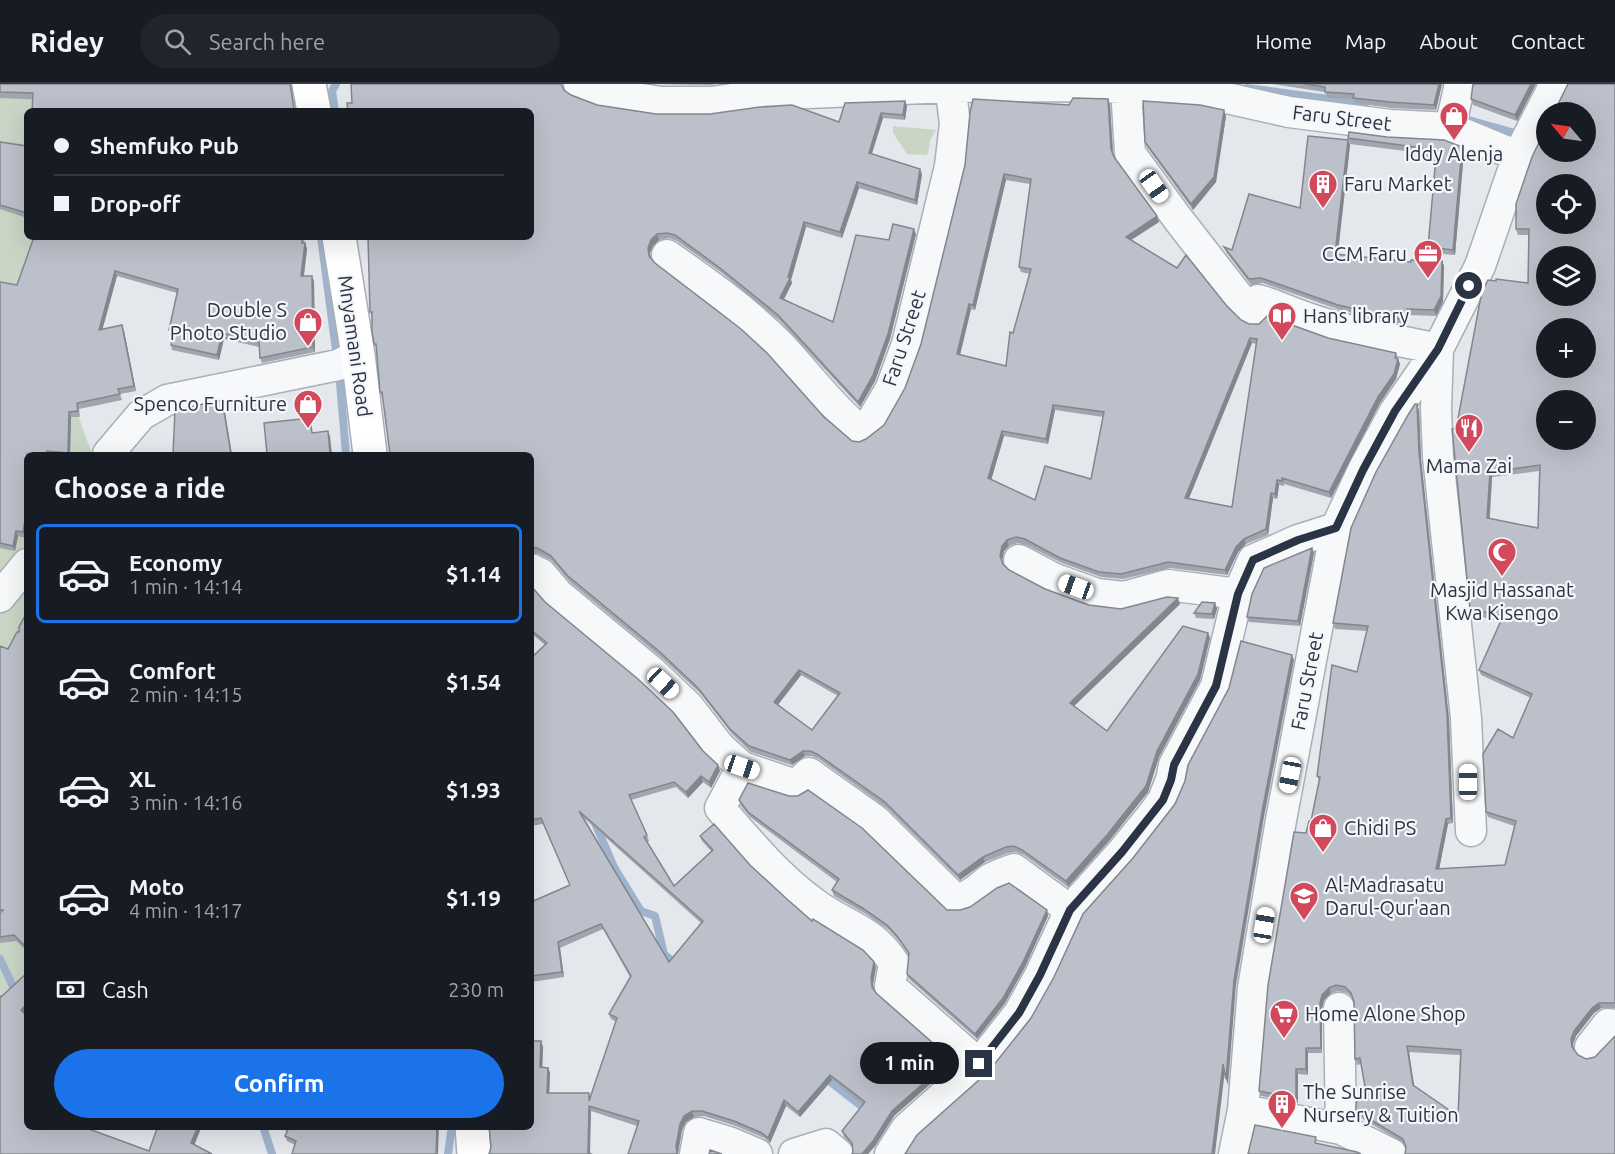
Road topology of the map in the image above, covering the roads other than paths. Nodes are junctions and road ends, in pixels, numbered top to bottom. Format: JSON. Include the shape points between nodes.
{"nodes":[{"id":1,"x":309,"y":84,"type":"edge"},
{"id":2,"x":579,"y":84,"type":"edge"},
{"id":3,"x":1460,"y":84,"type":"edge"},
{"id":4,"x":1555,"y":84,"type":"edge"},
{"id":5,"x":950,"y":86,"type":"edge"},
{"id":6,"x":1126,"y":88,"type":"junction"},
{"id":7,"x":313,"y":108,"type":"edge"},
{"id":8,"x":1450,"y":128,"type":"junction"},
{"id":9,"x":1518,"y":156,"type":"junction"},
{"id":10,"x":339,"y":240,"type":"edge"},
{"id":11,"x":667,"y":255,"type":"dead end"},
{"id":12,"x":1438,"y":349,"type":"junction"},
{"id":13,"x":358,"y":355,"type":"junction"},
{"id":14,"x":110,"y":452,"type":"edge"},
{"id":15,"x":370,"y":452,"type":"edge"},
{"id":16,"x":1336,"y":528,"type":"junction"},
{"id":17,"x":1019,"y":560,"type":"dead end"},
{"id":18,"x":24,"y":568,"type":"edge"},
{"id":19,"x":534,"y":570,"type":"edge"},
{"id":20,"x":1238,"y":594,"type":"junction"},
{"id":21,"x":0,"y":597,"type":"edge"},
{"id":22,"x":742,"y":767,"type":"junction"},
{"id":23,"x":1471,"y":831,"type":"dead end"},
{"id":24,"x":1070,"y":910,"type":"junction"},
{"id":25,"x":1339,"y":1008,"type":"dead end"},
{"id":26,"x":1615,"y":1025,"type":"edge"},
{"id":27,"x":1590,"y":1047,"type":"dead end"},
{"id":28,"x":979,"y":1064,"type":"junction"},
{"id":29,"x":1243,"y":1110,"type":"junction"},
{"id":30,"x":1341,"y":1129,"type":"junction"},
{"id":31,"x":472,"y":1130,"type":"edge"},
{"id":32,"x":474,"y":1154,"type":"edge"},
{"id":33,"x":695,"y":1154,"type":"edge"},
{"id":34,"x":757,"y":1154,"type":"edge"},
{"id":35,"x":794,"y":1154,"type":"edge"},
{"id":36,"x":838,"y":1154,"type":"edge"},
{"id":37,"x":890,"y":1154,"type":"edge"},
{"id":38,"x":1234,"y":1154,"type":"edge"},
{"id":39,"x":1391,"y":1154,"type":"edge"}],
"edges":[{"from":1,"to":7,"type":"street"},
{"from":2,"to":5,"type":"street","name":"Faru Street","via":[[602,93],[661,102]]},
{"from":3,"to":8,"type":"street"},
{"from":4,"to":9,"type":"street","name":"Faru Street"},
{"from":5,"to":6,"type":"street","name":"Faru Street"},
{"from":5,"to":11,"type":"street","name":"Faru Street","via":[[955,124],[950,166],[907,344],[891,387],[871,422],[859,430],[780,345],[733,302]]},
{"from":6,"to":8,"type":"street","name":"Faru Street","via":[[1204,93],[1289,112]]},
{"from":6,"to":12,"type":"street","via":[[1131,153],[1241,300],[1255,312],[1258,300],[1370,335]]},
{"from":8,"to":9,"type":"street","name":"Faru Street"},
{"from":9,"to":12,"type":"street","name":"Faru Street","via":[[1480,266]]},
{"from":10,"to":13,"type":"street","name":"Mnyamani Road"},
{"from":12,"to":16,"type":"street","name":"Faru Street","via":[[1395,411]]},
{"from":12,"to":23,"type":"street","name":"Faru Street","via":[[1438,458],[1466,718]]},
{"from":13,"to":14,"type":"street","via":[[338,365],[167,400],[141,415]]},
{"from":13,"to":15,"type":"street","name":"Mnyamani Road"},
{"from":16,"to":20,"type":"street","via":[[1253,560]]},
{"from":16,"to":29,"type":"street","name":"Faru Street","via":[[1257,965]]},
{"from":17,"to":20,"type":"street","via":[[1055,579],[1097,594],[1124,597],[1168,585]]},
{"from":18,"to":21,"type":"street"},
{"from":19,"to":22,"type":"street","via":[[651,671]]},
{"from":20,"to":24,"type":"street","via":[[1216,686],[1174,765],[1163,800]]},
{"from":22,"to":24,"type":"street","via":[[796,785],[809,773],[875,820],[955,899],[1014,869]]},
{"from":22,"to":28,"type":"street","via":[[720,808],[766,862],[814,904],[868,934],[885,950],[894,963],[890,986]]},
{"from":24,"to":28,"type":"street","via":[[1019,1013]]},
{"from":25,"to":30,"type":"street"},
{"from":26,"to":27,"type":"street","via":[[1608,1024]]},
{"from":28,"to":37,"type":"street","via":[[906,1129]]},
{"from":29,"to":30,"type":"street"},
{"from":29,"to":38,"type":"street","name":"Faru Street"},
{"from":30,"to":39,"type":"street"},
{"from":31,"to":32,"type":"street"},
{"from":33,"to":34,"type":"street","via":[[699,1133]]},
{"from":35,"to":36,"type":"street","via":[[826,1144]]}]}
